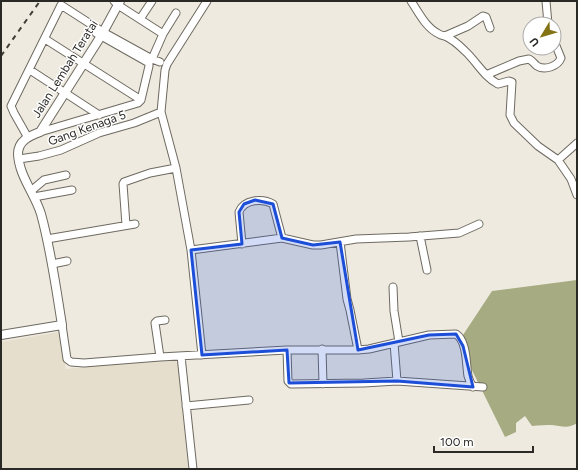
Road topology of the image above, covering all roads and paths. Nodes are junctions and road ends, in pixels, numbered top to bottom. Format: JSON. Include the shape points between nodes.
{"nodes":[{"id":1,"x":152,"y":1,"type":"edge"},
{"id":2,"x":207,"y":1,"type":"edge"},
{"id":3,"x":411,"y":1,"type":"edge"},
{"id":4,"x":546,"y":1,"type":"edge"},
{"id":5,"x":118,"y":2,"type":"edge"},
{"id":6,"x":176,"y":13,"type":"dead end"},
{"id":7,"x":547,"y":16,"type":"edge"},
{"id":8,"x":140,"y":19,"type":"junction"},
{"id":9,"x":490,"y":28,"type":"dead end"},
{"id":10,"x":102,"y":34,"type":"junction"},
{"id":11,"x":163,"y":34,"type":"junction"},
{"id":12,"x":445,"y":36,"type":"junction"},
{"id":13,"x":45,"y":39,"type":"junction"},
{"id":14,"x":560,"y":56,"type":"edge"},
{"id":15,"x":152,"y":59,"type":"junction"},
{"id":16,"x":83,"y":62,"type":"junction"},
{"id":17,"x":160,"y":62,"type":"dead end"},
{"id":18,"x":30,"y":70,"type":"junction"},
{"id":19,"x":486,"y":75,"type":"junction"},
{"id":20,"x":64,"y":92,"type":"junction"},
{"id":21,"x":141,"y":100,"type":"junction"},
{"id":22,"x":161,"y":112,"type":"junction"},
{"id":23,"x":99,"y":115,"type":"junction"},
{"id":24,"x":40,"y":132,"type":"junction"},
{"id":25,"x":27,"y":136,"type":"junction"},
{"id":26,"x":577,"y":143,"type":"edge"},
{"id":27,"x":19,"y":159,"type":"junction"},
{"id":28,"x":558,"y":160,"type":"junction"},
{"id":29,"x":176,"y":168,"type":"junction"},
{"id":30,"x":66,"y":175,"type":"dead end"},
{"id":31,"x":72,"y":190,"type":"dead end"},
{"id":32,"x":32,"y":194,"type":"junction"},
{"id":33,"x":577,"y":195,"type":"edge"},
{"id":34,"x":135,"y":224,"type":"dead end"},
{"id":35,"x":479,"y":224,"type":"dead end"},
{"id":36,"x":126,"y":225,"type":"junction"},
{"id":37,"x":420,"y":236,"type":"junction"},
{"id":38,"x":282,"y":238,"type":"junction"},
{"id":39,"x":47,"y":239,"type":"junction"},
{"id":40,"x":340,"y":242,"type":"junction"},
{"id":41,"x":242,"y":244,"type":"junction"},
{"id":42,"x":191,"y":250,"type":"junction"},
{"id":43,"x":67,"y":261,"type":"dead end"},
{"id":44,"x":52,"y":264,"type":"junction"},
{"id":45,"x":427,"y":270,"type":"dead end"},
{"id":46,"x":393,"y":287,"type":"dead end"},
{"id":47,"x":165,"y":320,"type":"dead end"},
{"id":48,"x":62,"y":325,"type":"junction"},
{"id":49,"x":1,"y":335,"type":"edge"},
{"id":50,"x":397,"y":342,"type":"junction"},
{"id":51,"x":322,"y":349,"type":"junction"},
{"id":52,"x":287,"y":350,"type":"junction"},
{"id":53,"x":358,"y":350,"type":"junction"},
{"id":54,"x":202,"y":355,"type":"junction"},
{"id":55,"x":180,"y":356,"type":"junction"},
{"id":56,"x":160,"y":357,"type":"junction"},
{"id":57,"x":397,"y":381,"type":"junction"},
{"id":58,"x":323,"y":384,"type":"junction"},
{"id":59,"x":473,"y":387,"type":"junction"},
{"id":60,"x":483,"y":387,"type":"dead end"},
{"id":61,"x":249,"y":400,"type":"dead end"},
{"id":62,"x":186,"y":406,"type":"junction"},
{"id":63,"x":193,"y":469,"type":"edge"}],
"edges":[{"from":1,"to":8,"type":"street"},
{"from":2,"to":22,"type":"street","via":[[167,64]]},
{"from":3,"to":12,"type":"street","via":[[424,22]]},
{"from":4,"to":7,"type":"street"},
{"from":5,"to":8,"type":"street"},
{"from":5,"to":10,"type":"main road","name":"Jalan Lembah Teratai"},
{"from":6,"to":11,"type":"street"},
{"from":8,"to":11,"type":"street"},
{"from":9,"to":12,"type":"street","via":[[486,17],[483,16]]},
{"from":10,"to":13,"type":"street","via":[[61,5]]},
{"from":10,"to":15,"type":"street"},
{"from":10,"to":16,"type":"main road","name":"Jalan Lembah Teratai"},
{"from":10,"to":21,"type":"street","via":[[149,63]]},
{"from":11,"to":15,"type":"street"},
{"from":12,"to":19,"type":"street","via":[[465,51]]},
{"from":13,"to":16,"type":"street"},
{"from":13,"to":18,"type":"street"},
{"from":14,"to":19,"type":"street","via":[[556,64],[545,68],[537,66],[529,59]]},
{"from":15,"to":17,"type":"street"},
{"from":16,"to":20,"type":"main road","name":"Jalan Lembah Teratai"},
{"from":16,"to":21,"type":"street"},
{"from":18,"to":20,"type":"street"},
{"from":18,"to":25,"type":"street","via":[[11,106]]},
{"from":19,"to":28,"type":"street","via":[[498,84],[512,82],[510,115],[514,123],[538,146]]},
{"from":20,"to":23,"type":"street"},
{"from":20,"to":24,"type":"main road","name":"Jalan Lembah Teratai"},
{"from":21,"to":23,"type":"street"},
{"from":22,"to":27,"type":"street","name":"Gang Kenaga 5","via":[[99,133],[60,150]]},
{"from":22,"to":29,"type":"street"},
{"from":23,"to":24,"type":"street"},
{"from":24,"to":25,"type":"main road","name":"Jalan Lembah Teratai"},
{"from":25,"to":27,"type":"main road","via":[[19,149]]},
{"from":26,"to":28,"type":"street"},
{"from":27,"to":32,"type":"main road"},
{"from":28,"to":33,"type":"street","via":[[571,179]]},
{"from":29,"to":36,"type":"street","via":[[124,182]]},
{"from":29,"to":42,"type":"street"},
{"from":30,"to":32,"type":"street","via":[[44,180]]},
{"from":31,"to":32,"type":"street"},
{"from":32,"to":39,"type":"main road"},
{"from":34,"to":36,"type":"street"},
{"from":35,"to":37,"type":"street","via":[[459,233]]},
{"from":36,"to":39,"type":"street"},
{"from":37,"to":40,"type":"street"},
{"from":37,"to":45,"type":"street"},
{"from":38,"to":40,"type":"street","via":[[313,245]]},
{"from":38,"to":41,"type":"street"},
{"from":38,"to":41,"type":"street","via":[[273,204],[267,200],[255,200],[244,204],[239,212]]},
{"from":39,"to":44,"type":"main road"},
{"from":40,"to":53,"type":"street","via":[[347,299]]},
{"from":41,"to":42,"type":"street"},
{"from":42,"to":54,"type":"street"},
{"from":43,"to":44,"type":"street"},
{"from":44,"to":48,"type":"main road"},
{"from":46,"to":50,"type":"street"},
{"from":47,"to":56,"type":"street","via":[[155,323]]},
{"from":48,"to":49,"type":"main road"},
{"from":48,"to":56,"type":"street","via":[[66,356],[71,362]]},
{"from":50,"to":53,"type":"street"},
{"from":50,"to":57,"type":"street"},
{"from":50,"to":59,"type":"street","via":[[429,335],[460,336]]},
{"from":51,"to":52,"type":"street"},
{"from":51,"to":53,"type":"street"},
{"from":51,"to":58,"type":"street"},
{"from":52,"to":54,"type":"street"},
{"from":52,"to":58,"type":"street","via":[[289,383]]},
{"from":54,"to":55,"type":"street"},
{"from":55,"to":56,"type":"street"},
{"from":55,"to":62,"type":"street"},
{"from":57,"to":58,"type":"street"},
{"from":57,"to":59,"type":"street"},
{"from":59,"to":60,"type":"street"},
{"from":61,"to":62,"type":"street"},
{"from":62,"to":63,"type":"street"}]}
